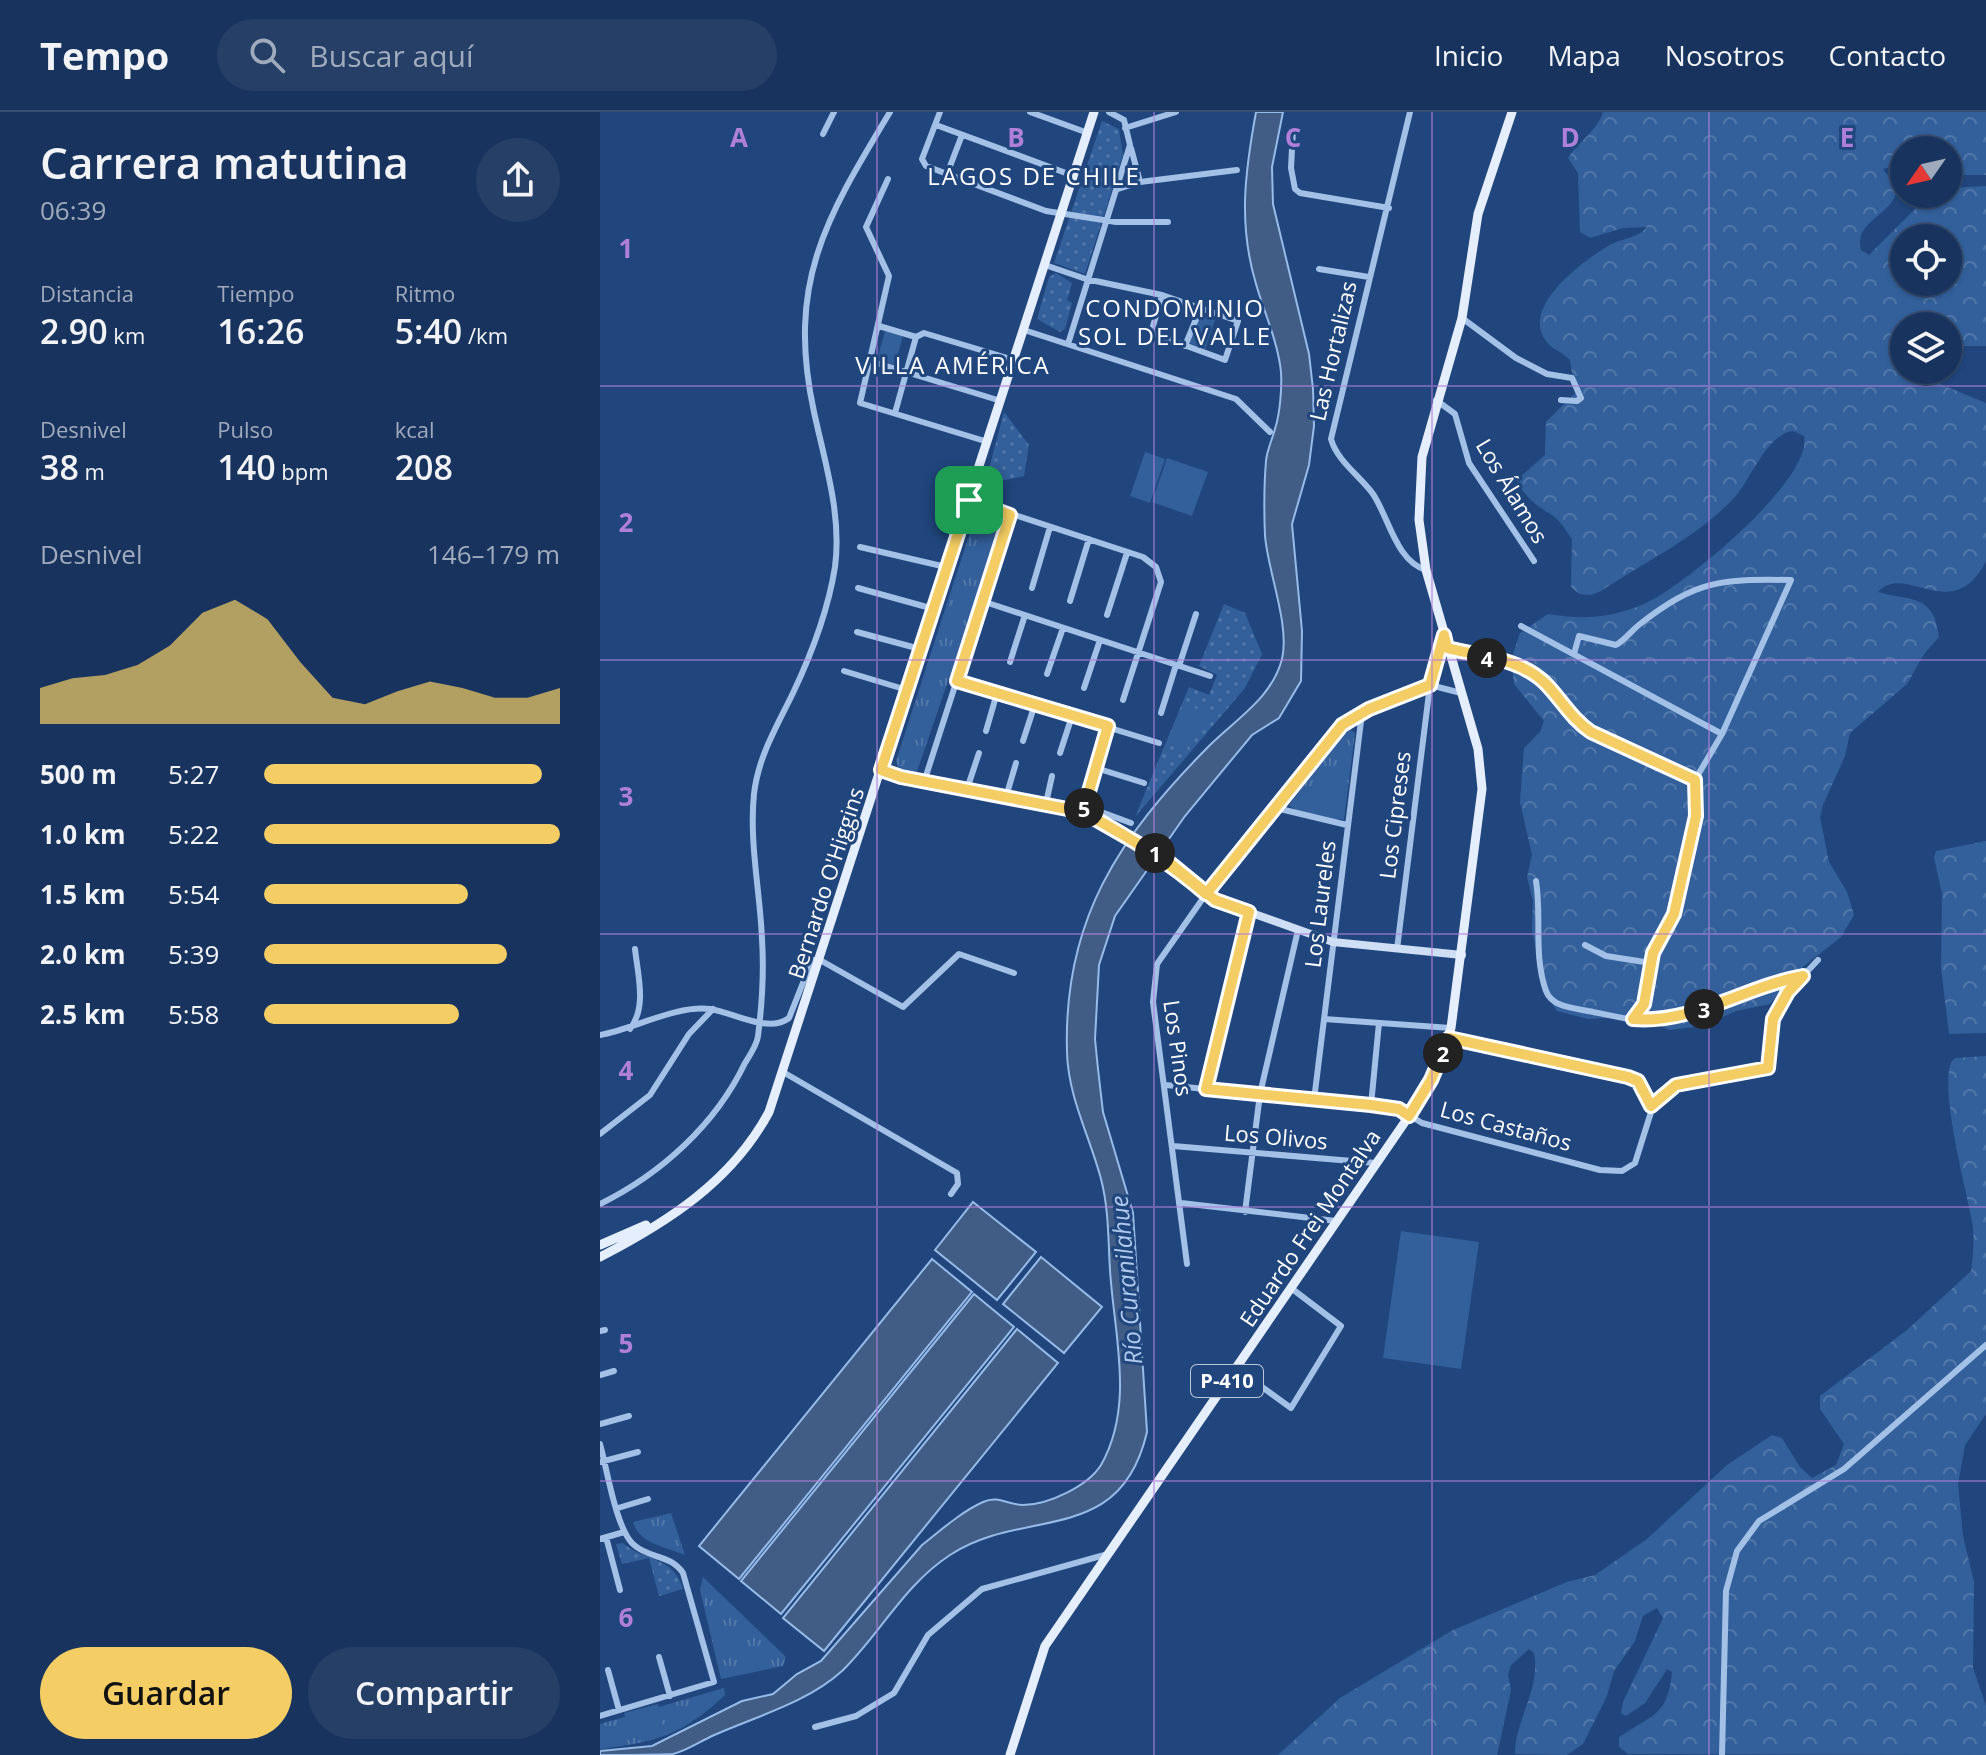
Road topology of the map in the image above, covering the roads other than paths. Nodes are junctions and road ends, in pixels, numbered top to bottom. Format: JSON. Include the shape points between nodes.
{"nodes":[{"id":1,"x":834,"y":112,"type":"edge"},
{"id":2,"x":890,"y":112,"type":"edge"},
{"id":3,"x":940,"y":112,"type":"edge"},
{"id":4,"x":1030,"y":112,"type":"edge"},
{"id":5,"x":1094,"y":112,"type":"edge"},
{"id":6,"x":1109,"y":112,"type":"edge"},
{"id":7,"x":1176,"y":112,"type":"edge"},
{"id":8,"x":1410,"y":112,"type":"edge"},
{"id":9,"x":1512,"y":112,"type":"edge"},
{"id":10,"x":936,"y":125,"type":"junction"},
{"id":11,"x":1125,"y":128,"type":"junction"},
{"id":12,"x":1293,"y":129,"type":"dead end"},
{"id":13,"x":1088,"y":133,"type":"junction"},
{"id":14,"x":823,"y":134,"type":"dead end"},
{"id":15,"x":962,"y":135,"type":"junction"},
{"id":16,"x":1130,"y":145,"type":"junction"},
{"id":17,"x":1237,"y":170,"type":"dead end"},
{"id":18,"x":947,"y":174,"type":"junction"},
{"id":19,"x":1074,"y":176,"type":"junction"},
{"id":20,"x":888,"y":179,"type":"dead end"},
{"id":21,"x":1140,"y":182,"type":"junction"},
{"id":22,"x":1118,"y":189,"type":"junction"},
{"id":23,"x":1389,"y":208,"type":"junction"},
{"id":24,"x":1062,"y":213,"type":"junction"},
{"id":25,"x":1107,"y":221,"type":"junction"},
{"id":26,"x":1168,"y":222,"type":"dead end"},
{"id":27,"x":1045,"y":265,"type":"junction"},
{"id":28,"x":1319,"y":269,"type":"dead end"},
{"id":29,"x":1369,"y":277,"type":"junction"},
{"id":30,"x":1086,"y":279,"type":"junction"},
{"id":31,"x":1162,"y":295,"type":"junction"},
{"id":32,"x":1201,"y":307,"type":"junction"},
{"id":33,"x":1462,"y":318,"type":"junction"},
{"id":34,"x":879,"y":326,"type":"junction"},
{"id":35,"x":1024,"y":330,"type":"junction"},
{"id":36,"x":916,"y":337,"type":"junction"},
{"id":37,"x":1068,"y":344,"type":"junction"},
{"id":38,"x":1185,"y":346,"type":"junction"},
{"id":39,"x":1014,"y":360,"type":"junction"},
{"id":40,"x":870,"y":361,"type":"junction"},
{"id":41,"x":907,"y":372,"type":"junction"},
{"id":42,"x":1436,"y":400,"type":"junction"},
{"id":43,"x":1561,"y":400,"type":"dead end"},
{"id":44,"x":1001,"y":401,"type":"junction"},
{"id":45,"x":895,"y":413,"type":"junction"},
{"id":46,"x":1270,"y":432,"type":"dead end"},
{"id":47,"x":988,"y":442,"type":"junction"},
{"id":48,"x":969,"y":500,"type":"junction"},
{"id":49,"x":1010,"y":515,"type":"junction"},
{"id":50,"x":1050,"y":527,"type":"junction"},
{"id":51,"x":1089,"y":539,"type":"junction"},
{"id":52,"x":860,"y":547,"type":"dead end"},
{"id":53,"x":1127,"y":553,"type":"junction"},
{"id":54,"x":1534,"y":561,"type":"dead end"},
{"id":55,"x":947,"y":567,"type":"junction"},
{"id":56,"x":1426,"y":570,"type":"junction"},
{"id":57,"x":858,"y":588,"type":"dead end"},
{"id":58,"x":1032,"y":588,"type":"dead end"},
{"id":59,"x":982,"y":601,"type":"junction"},
{"id":60,"x":1070,"y":601,"type":"dead end"},
{"id":61,"x":934,"y":609,"type":"junction"},
{"id":62,"x":1196,"y":614,"type":"dead end"},
{"id":63,"x":1025,"y":615,"type":"junction"},
{"id":64,"x":1107,"y":615,"type":"dead end"},
{"id":65,"x":1521,"y":626,"type":"dead end"},
{"id":66,"x":1063,"y":628,"type":"junction"},
{"id":67,"x":857,"y":632,"type":"dead end"},
{"id":68,"x":1444,"y":635,"type":"junction"},
{"id":69,"x":1100,"y":640,"type":"junction"},
{"id":70,"x":1447,"y":648,"type":"junction"},
{"id":71,"x":920,"y":649,"type":"junction"},
{"id":72,"x":1139,"y":653,"type":"junction"},
{"id":73,"x":1574,"y":654,"type":"junction"},
{"id":74,"x":1010,"y":662,"type":"dead end"},
{"id":75,"x":1178,"y":665,"type":"junction"},
{"id":76,"x":844,"y":671,"type":"dead end"},
{"id":77,"x":1047,"y":674,"type":"dead end"},
{"id":78,"x":1210,"y":676,"type":"dead end"},
{"id":79,"x":957,"y":681,"type":"junction"},
{"id":80,"x":1430,"y":685,"type":"junction"},
{"id":81,"x":1084,"y":688,"type":"dead end"},
{"id":82,"x":907,"y":690,"type":"junction"},
{"id":83,"x":997,"y":693,"type":"junction"},
{"id":84,"x":1463,"y":693,"type":"junction"},
{"id":85,"x":1123,"y":700,"type":"dead end"},
{"id":86,"x":1035,"y":704,"type":"junction"},
{"id":87,"x":1161,"y":713,"type":"dead end"},
{"id":88,"x":1362,"y":713,"type":"junction"},
{"id":89,"x":1072,"y":716,"type":"junction"},
{"id":90,"x":1108,"y":726,"type":"junction"},
{"id":91,"x":986,"y":731,"type":"dead end"},
{"id":92,"x":1722,"y":734,"type":"junction"},
{"id":93,"x":1023,"y":741,"type":"dead end"},
{"id":94,"x":1159,"y":743,"type":"dead end"},
{"id":95,"x":979,"y":753,"type":"dead end"},
{"id":96,"x":1060,"y":753,"type":"dead end"},
{"id":97,"x":1016,"y":763,"type":"dead end"},
{"id":98,"x":1096,"y":768,"type":"junction"},
{"id":99,"x":881,"y":770,"type":"junction"},
{"id":100,"x":1052,"y":776,"type":"dead end"},
{"id":101,"x":1695,"y":780,"type":"junction"},
{"id":102,"x":924,"y":782,"type":"junction"},
{"id":103,"x":1144,"y":783,"type":"dead end"},
{"id":104,"x":967,"y":789,"type":"junction"},
{"id":105,"x":1006,"y":797,"type":"junction"},
{"id":106,"x":1046,"y":803,"type":"junction"},
{"id":107,"x":1276,"y":808,"type":"junction"},
{"id":108,"x":1084,"y":809,"type":"junction"},
{"id":109,"x":1131,"y":823,"type":"dead end"},
{"id":110,"x":1347,"y":825,"type":"junction"},
{"id":111,"x":1536,"y":881,"type":"dead end"},
{"id":112,"x":1206,"y":894,"type":"junction"},
{"id":113,"x":1249,"y":912,"type":"junction"},
{"id":114,"x":1298,"y":930,"type":"junction"},
{"id":115,"x":1333,"y":942,"type":"junction"},
{"id":116,"x":1585,"y":945,"type":"dead end"},
{"id":117,"x":635,"y":949,"type":"dead end"},
{"id":118,"x":1397,"y":949,"type":"junction"},
{"id":119,"x":1462,"y":955,"type":"junction"},
{"id":120,"x":820,"y":960,"type":"junction"},
{"id":121,"x":1818,"y":960,"type":"dead end"},
{"id":122,"x":1651,"y":963,"type":"junction"},
{"id":123,"x":1014,"y":973,"type":"dead end"},
{"id":124,"x":1803,"y":976,"type":"junction"},
{"id":125,"x":713,"y":1009,"type":"junction"},
{"id":126,"x":1324,"y":1019,"type":"junction"},
{"id":127,"x":1633,"y":1019,"type":"junction"},
{"id":128,"x":757,"y":1022,"type":"junction"},
{"id":129,"x":1379,"y":1023,"type":"junction"},
{"id":130,"x":630,"y":1029,"type":"junction"},
{"id":131,"x":1450,"y":1033,"type":"junction"},
{"id":132,"x":600,"y":1035,"type":"edge"},
{"id":133,"x":783,"y":1072,"type":"junction"},
{"id":134,"x":1166,"y":1085,"type":"junction"},
{"id":135,"x":1206,"y":1089,"type":"junction"},
{"id":136,"x":1260,"y":1094,"type":"junction"},
{"id":137,"x":1314,"y":1100,"type":"junction"},
{"id":138,"x":1651,"y":1103,"type":"junction"},
{"id":139,"x":1371,"y":1105,"type":"junction"},
{"id":140,"x":1409,"y":1116,"type":"junction"},
{"id":141,"x":600,"y":1134,"type":"edge"},
{"id":142,"x":1173,"y":1146,"type":"junction"},
{"id":143,"x":1252,"y":1153,"type":"junction"},
{"id":144,"x":1376,"y":1163,"type":"junction"},
{"id":145,"x":951,"y":1194,"type":"dead end"},
{"id":146,"x":1181,"y":1203,"type":"junction"},
{"id":147,"x":600,"y":1204,"type":"edge"},
{"id":148,"x":1245,"y":1212,"type":"junction"},
{"id":149,"x":668,"y":1217,"type":"junction"},
{"id":150,"x":1338,"y":1221,"type":"junction"},
{"id":151,"x":600,"y":1245,"type":"edge"},
{"id":152,"x":600,"y":1257,"type":"edge"},
{"id":153,"x":1187,"y":1264,"type":"dead end"},
{"id":154,"x":1291,"y":1288,"type":"junction"},
{"id":155,"x":1986,"y":1345,"type":"edge"},
{"id":156,"x":1236,"y":1368,"type":"junction"},
{"id":157,"x":614,"y":1371,"type":"dead end"},
{"id":158,"x":600,"y":1375,"type":"edge"},
{"id":159,"x":629,"y":1416,"type":"dead end"},
{"id":160,"x":600,"y":1424,"type":"edge"},
{"id":161,"x":600,"y":1444,"type":"edge"},
{"id":162,"x":638,"y":1452,"type":"dead end"},
{"id":163,"x":602,"y":1461,"type":"edge"},
{"id":164,"x":648,"y":1499,"type":"dead end"},
{"id":165,"x":618,"y":1508,"type":"junction"},
{"id":166,"x":624,"y":1532,"type":"junction"},
{"id":167,"x":603,"y":1538,"type":"edge"},
{"id":168,"x":1108,"y":1554,"type":"junction"},
{"id":169,"x":620,"y":1590,"type":"dead end"},
{"id":170,"x":659,"y":1657,"type":"dead end"},
{"id":171,"x":608,"y":1670,"type":"dead end"},
{"id":172,"x":670,"y":1696,"type":"junction"},
{"id":173,"x":619,"y":1710,"type":"junction"},
{"id":174,"x":600,"y":1716,"type":"edge"},
{"id":175,"x":815,"y":1727,"type":"dead end"},
{"id":176,"x":1010,"y":1755,"type":"edge"},
{"id":177,"x":1722,"y":1755,"type":"edge"}],
"edges":[{"from":1,"to":14,"type":"street"},
{"from":2,"to":128,"type":"street","via":[[834,207],[805,302],[806,370],[835,508],[837,544],[817,635],[756,782],[753,819],[763,951]]},
{"from":3,"to":10,"type":"street"},
{"from":4,"to":13,"type":"street"},
{"from":5,"to":13,"type":"main road","name":"Bernardo O'Higgins"},
{"from":6,"to":11,"type":"street","via":[[1120,115]]},
{"from":7,"to":11,"type":"street"},
{"from":8,"to":23,"type":"street","name":"Las Hortalizas"},
{"from":9,"to":33,"type":"main road","name":"Eduardo Frei Montalva","number":"P-410","via":[[1478,214]]},
{"from":10,"to":15,"type":"street"},
{"from":10,"to":18,"type":"street","via":[[922,163]]},
{"from":11,"to":16,"type":"street"},
{"from":12,"to":23,"type":"street","via":[[1295,189]]},
{"from":13,"to":19,"type":"main road","name":"Bernardo O'Higgins"},
{"from":15,"to":18,"type":"street"},
{"from":15,"to":19,"type":"street"},
{"from":16,"to":21,"type":"street"},
{"from":16,"to":22,"type":"street"},
{"from":17,"to":21,"type":"street"},
{"from":18,"to":24,"type":"street"},
{"from":19,"to":24,"type":"main road","name":"Bernardo O'Higgins"},
{"from":20,"to":34,"type":"street","via":[[866,227],[889,275]]},
{"from":21,"to":22,"type":"street"},
{"from":22,"to":25,"type":"street"},
{"from":23,"to":29,"type":"street","name":"Las Hortalizas"},
{"from":24,"to":25,"type":"street"},
{"from":24,"to":27,"type":"main road","name":"Bernardo O'Higgins"},
{"from":25,"to":26,"type":"street"},
{"from":25,"to":30,"type":"street"},
{"from":27,"to":30,"type":"street"},
{"from":27,"to":35,"type":"main road","name":"Bernardo O'Higgins"},
{"from":28,"to":29,"type":"street"},
{"from":29,"to":56,"type":"street","name":"Las Hortalizas","via":[[1331,439],[1378,502],[1399,546]]},
{"from":30,"to":31,"type":"street"},
{"from":30,"to":37,"type":"street"},
{"from":31,"to":32,"type":"street"},
{"from":31,"to":38,"type":"street","via":[[1151,333]]},
{"from":32,"to":38,"type":"street"},
{"from":32,"to":38,"type":"street","via":[[1238,321],[1225,360]]},
{"from":33,"to":42,"type":"main road","name":"Eduardo Frei Montalva","number":"P-410"},
{"from":33,"to":43,"type":"street","via":[[1516,358],[1547,374],[1572,378],[1581,398]]},
{"from":34,"to":36,"type":"street"},
{"from":34,"to":40,"type":"street"},
{"from":35,"to":37,"type":"street"},
{"from":35,"to":39,"type":"main road","name":"Bernardo O'Higgins"},
{"from":36,"to":39,"type":"street","via":[[924,333]]},
{"from":36,"to":41,"type":"street"},
{"from":37,"to":46,"type":"street","via":[[1236,399]]},
{"from":39,"to":44,"type":"main road","name":"Bernardo O'Higgins"},
{"from":40,"to":41,"type":"street"},
{"from":40,"to":45,"type":"street","via":[[860,403]]},
{"from":41,"to":44,"type":"street"},
{"from":41,"to":45,"type":"street"},
{"from":42,"to":54,"type":"street","name":"Los Álamos","via":[[1455,414],[1469,463]]},
{"from":42,"to":56,"type":"main road","name":"Eduardo Frei Montalva","number":"P-410","via":[[1419,478]]},
{"from":44,"to":47,"type":"main road","name":"Bernardo O'Higgins"},
{"from":45,"to":47,"type":"street"},
{"from":47,"to":48,"type":"main road","name":"Bernardo O'Higgins"},
{"from":48,"to":49,"type":"street"},
{"from":48,"to":55,"type":"main road","name":"Bernardo O'Higgins"},
{"from":49,"to":50,"type":"street"},
{"from":49,"to":59,"type":"street"},
{"from":50,"to":51,"type":"street"},
{"from":50,"to":58,"type":"street"},
{"from":51,"to":53,"type":"street"},
{"from":51,"to":60,"type":"street"},
{"from":52,"to":55,"type":"street"},
{"from":53,"to":64,"type":"street"},
{"from":53,"to":72,"type":"street","via":[[1150,561],[1161,582]]},
{"from":55,"to":61,"type":"main road","name":"Bernardo O'Higgins"},
{"from":56,"to":68,"type":"main road","name":"Eduardo Frei Montalva","number":"P-410"},
{"from":57,"to":61,"type":"street"},
{"from":59,"to":63,"type":"street"},
{"from":59,"to":79,"type":"street"},
{"from":61,"to":71,"type":"main road","name":"Bernardo O'Higgins"},
{"from":62,"to":75,"type":"street"},
{"from":63,"to":66,"type":"street"},
{"from":63,"to":74,"type":"street"},
{"from":65,"to":73,"type":"street"},
{"from":66,"to":69,"type":"street"},
{"from":66,"to":77,"type":"street"},
{"from":67,"to":71,"type":"street"},
{"from":68,"to":70,"type":"main road","name":"Eduardo Frei Montalva","number":"P-410"},
{"from":68,"to":80,"type":"street"},
{"from":69,"to":72,"type":"street"},
{"from":69,"to":81,"type":"street"},
{"from":70,"to":84,"type":"main road","name":"Eduardo Frei Montalva","number":"P-410"},
{"from":70,"to":101,"type":"street","via":[[1510,660],[1545,683],[1591,732]]},
{"from":71,"to":82,"type":"main road","name":"Bernardo O'Higgins"},
{"from":72,"to":75,"type":"street"},
{"from":72,"to":85,"type":"street"},
{"from":73,"to":92,"type":"street"},
{"from":73,"to":92,"type":"street","via":[[1579,636],[1616,645],[1705,583],[1791,580]]},
{"from":75,"to":78,"type":"street"},
{"from":75,"to":87,"type":"street"},
{"from":76,"to":82,"type":"street"},
{"from":79,"to":83,"type":"street"},
{"from":79,"to":102,"type":"street"},
{"from":80,"to":84,"type":"street"},
{"from":80,"to":88,"type":"street","name":"Los Pinos"},
{"from":80,"to":118,"type":"street","name":"Los Cipreses"},
{"from":82,"to":99,"type":"main road","name":"Bernardo O'Higgins"},
{"from":83,"to":86,"type":"street"},
{"from":83,"to":91,"type":"street"},
{"from":84,"to":119,"type":"main road","name":"Eduardo Frei Montalva","number":"P-410","via":[[1482,789]]},
{"from":86,"to":89,"type":"street"},
{"from":86,"to":93,"type":"street"},
{"from":88,"to":107,"type":"street","name":"Los Pinos","via":[[1342,725]]},
{"from":88,"to":110,"type":"street","name":"Los Laureles"},
{"from":89,"to":90,"type":"street"},
{"from":89,"to":96,"type":"street"},
{"from":90,"to":94,"type":"street"},
{"from":90,"to":98,"type":"street"},
{"from":92,"to":101,"type":"street"},
{"from":95,"to":104,"type":"street"},
{"from":97,"to":105,"type":"street"},
{"from":98,"to":103,"type":"street"},
{"from":98,"to":108,"type":"street"},
{"from":99,"to":102,"type":"street"},
{"from":99,"to":120,"type":"main road","name":"Bernardo O'Higgins"},
{"from":100,"to":106,"type":"street"},
{"from":101,"to":122,"type":"street","via":[[1696,816],[1674,914]]},
{"from":102,"to":104,"type":"street"},
{"from":104,"to":105,"type":"street"},
{"from":105,"to":106,"type":"street"},
{"from":106,"to":108,"type":"street"},
{"from":107,"to":110,"type":"street"},
{"from":107,"to":112,"type":"street","name":"Los Pinos"},
{"from":108,"to":109,"type":"street"},
{"from":108,"to":112,"type":"street","via":[[1165,859]]},
{"from":110,"to":115,"type":"street","name":"Los Laureles"},
{"from":111,"to":127,"type":"street","via":[[1536,935],[1550,998],[1557,1005]]},
{"from":112,"to":113,"type":"street"},
{"from":112,"to":134,"type":"street","name":"Los Pinos","via":[[1157,964],[1152,982]]},
{"from":113,"to":114,"type":"street"},
{"from":113,"to":135,"type":"street"},
{"from":114,"to":115,"type":"street"},
{"from":114,"to":136,"type":"street"},
{"from":115,"to":118,"type":"street"},
{"from":115,"to":126,"type":"street","name":"Los Laureles"},
{"from":116,"to":122,"type":"street","via":[[1606,956]]},
{"from":117,"to":130,"type":"street","via":[[640,1006]]},
{"from":118,"to":119,"type":"street"},
{"from":119,"to":131,"type":"main road","name":"Eduardo Frei Montalva","number":"P-410"},
{"from":120,"to":123,"type":"street","via":[[903,1007],[959,954]]},
{"from":120,"to":128,"type":"street","via":[[809,962],[788,1019]]},
{"from":120,"to":133,"type":"main road","name":"Bernardo O'Higgins"},
{"from":121,"to":124,"type":"street"},
{"from":122,"to":127,"type":"street","via":[[1644,1004]]},
{"from":124,"to":127,"type":"street","via":[[1752,988],[1667,1020]]},
{"from":124,"to":138,"type":"street","via":[[1773,1019],[1768,1068],[1676,1085]]},
{"from":125,"to":128,"type":"street"},
{"from":125,"to":130,"type":"street","via":[[687,1011]]},
{"from":125,"to":141,"type":"street","via":[[689,1034],[650,1095]]},
{"from":126,"to":129,"type":"street"},
{"from":126,"to":137,"type":"street","name":"Los Laureles"},
{"from":128,"to":147,"type":"street","via":[[758,1037],[741,1073],[703,1125],[654,1172]]},
{"from":129,"to":131,"type":"street"},
{"from":129,"to":139,"type":"street"},
{"from":130,"to":132,"type":"street"},
{"from":131,"to":138,"type":"street","via":[[1628,1077],[1638,1081]]},
{"from":131,"to":140,"type":"main road","name":"Eduardo Frei Montalva","number":"P-410"},
{"from":133,"to":145,"type":"street","via":[[957,1173]]},
{"from":133,"to":149,"type":"main road","name":"Bernardo O'Higgins","via":[[764,1121],[739,1157],[713,1185]]},
{"from":134,"to":135,"type":"street","name":"Los Castaños"},
{"from":134,"to":142,"type":"street","name":"Los Pinos"},
{"from":135,"to":136,"type":"street","name":"Los Castaños"},
{"from":136,"to":137,"type":"street","name":"Los Castaños"},
{"from":136,"to":143,"type":"street"},
{"from":137,"to":139,"type":"street","name":"Los Castaños"},
{"from":138,"to":140,"type":"street","name":"Los Castaños","via":[[1635,1163],[1613,1172]]},
{"from":139,"to":140,"type":"street","name":"Los Castaños"},
{"from":140,"to":144,"type":"main road","name":"Eduardo Frei Montalva","number":"P-410"},
{"from":142,"to":143,"type":"street","name":"Los Olivos"},
{"from":142,"to":146,"type":"street","name":"Los Pinos"},
{"from":143,"to":144,"type":"street","name":"Los Olivos"},
{"from":143,"to":148,"type":"street"},
{"from":144,"to":150,"type":"main road","name":"Eduardo Frei Montalva","number":"P-410"},
{"from":146,"to":148,"type":"street"},
{"from":146,"to":153,"type":"street","name":"Los Pinos"},
{"from":148,"to":150,"type":"street"},
{"from":149,"to":151,"type":"main road","name":"Bernardo O'Higgins"},
{"from":149,"to":152,"type":"main road","name":"Bernardo O'Higgins"},
{"from":150,"to":154,"type":"main road","name":"Eduardo Frei Montalva","number":"P-410"},
{"from":154,"to":156,"type":"main road","name":"Eduardo Frei Montalva","number":"P-410"},
{"from":154,"to":156,"type":"street","via":[[1341,1326],[1291,1408]]},
{"from":155,"to":177,"type":"street","via":[[1856,1460],[1765,1516],[1741,1542],[1726,1591]]},
{"from":156,"to":168,"type":"main road","name":"Eduardo Frei Montalva","number":"P-410"},
{"from":157,"to":158,"type":"street"},
{"from":159,"to":160,"type":"street"},
{"from":161,"to":163,"type":"street"},
{"from":162,"to":163,"type":"street"},
{"from":163,"to":165,"type":"street"},
{"from":164,"to":165,"type":"street"},
{"from":165,"to":166,"type":"street"},
{"from":166,"to":167,"type":"street"},
{"from":166,"to":172,"type":"street","via":[[636,1547],[671,1560],[683,1573],[714,1682]]},
{"from":167,"to":169,"type":"street"},
{"from":168,"to":175,"type":"street","via":[[982,1589],[928,1635],[894,1693],[856,1716]]},
{"from":168,"to":176,"type":"main road","name":"Eduardo Frei Montalva","number":"P-410","via":[[1045,1646]]},
{"from":170,"to":172,"type":"street"},
{"from":171,"to":173,"type":"street"},
{"from":172,"to":173,"type":"street"},
{"from":173,"to":174,"type":"street"}]}
